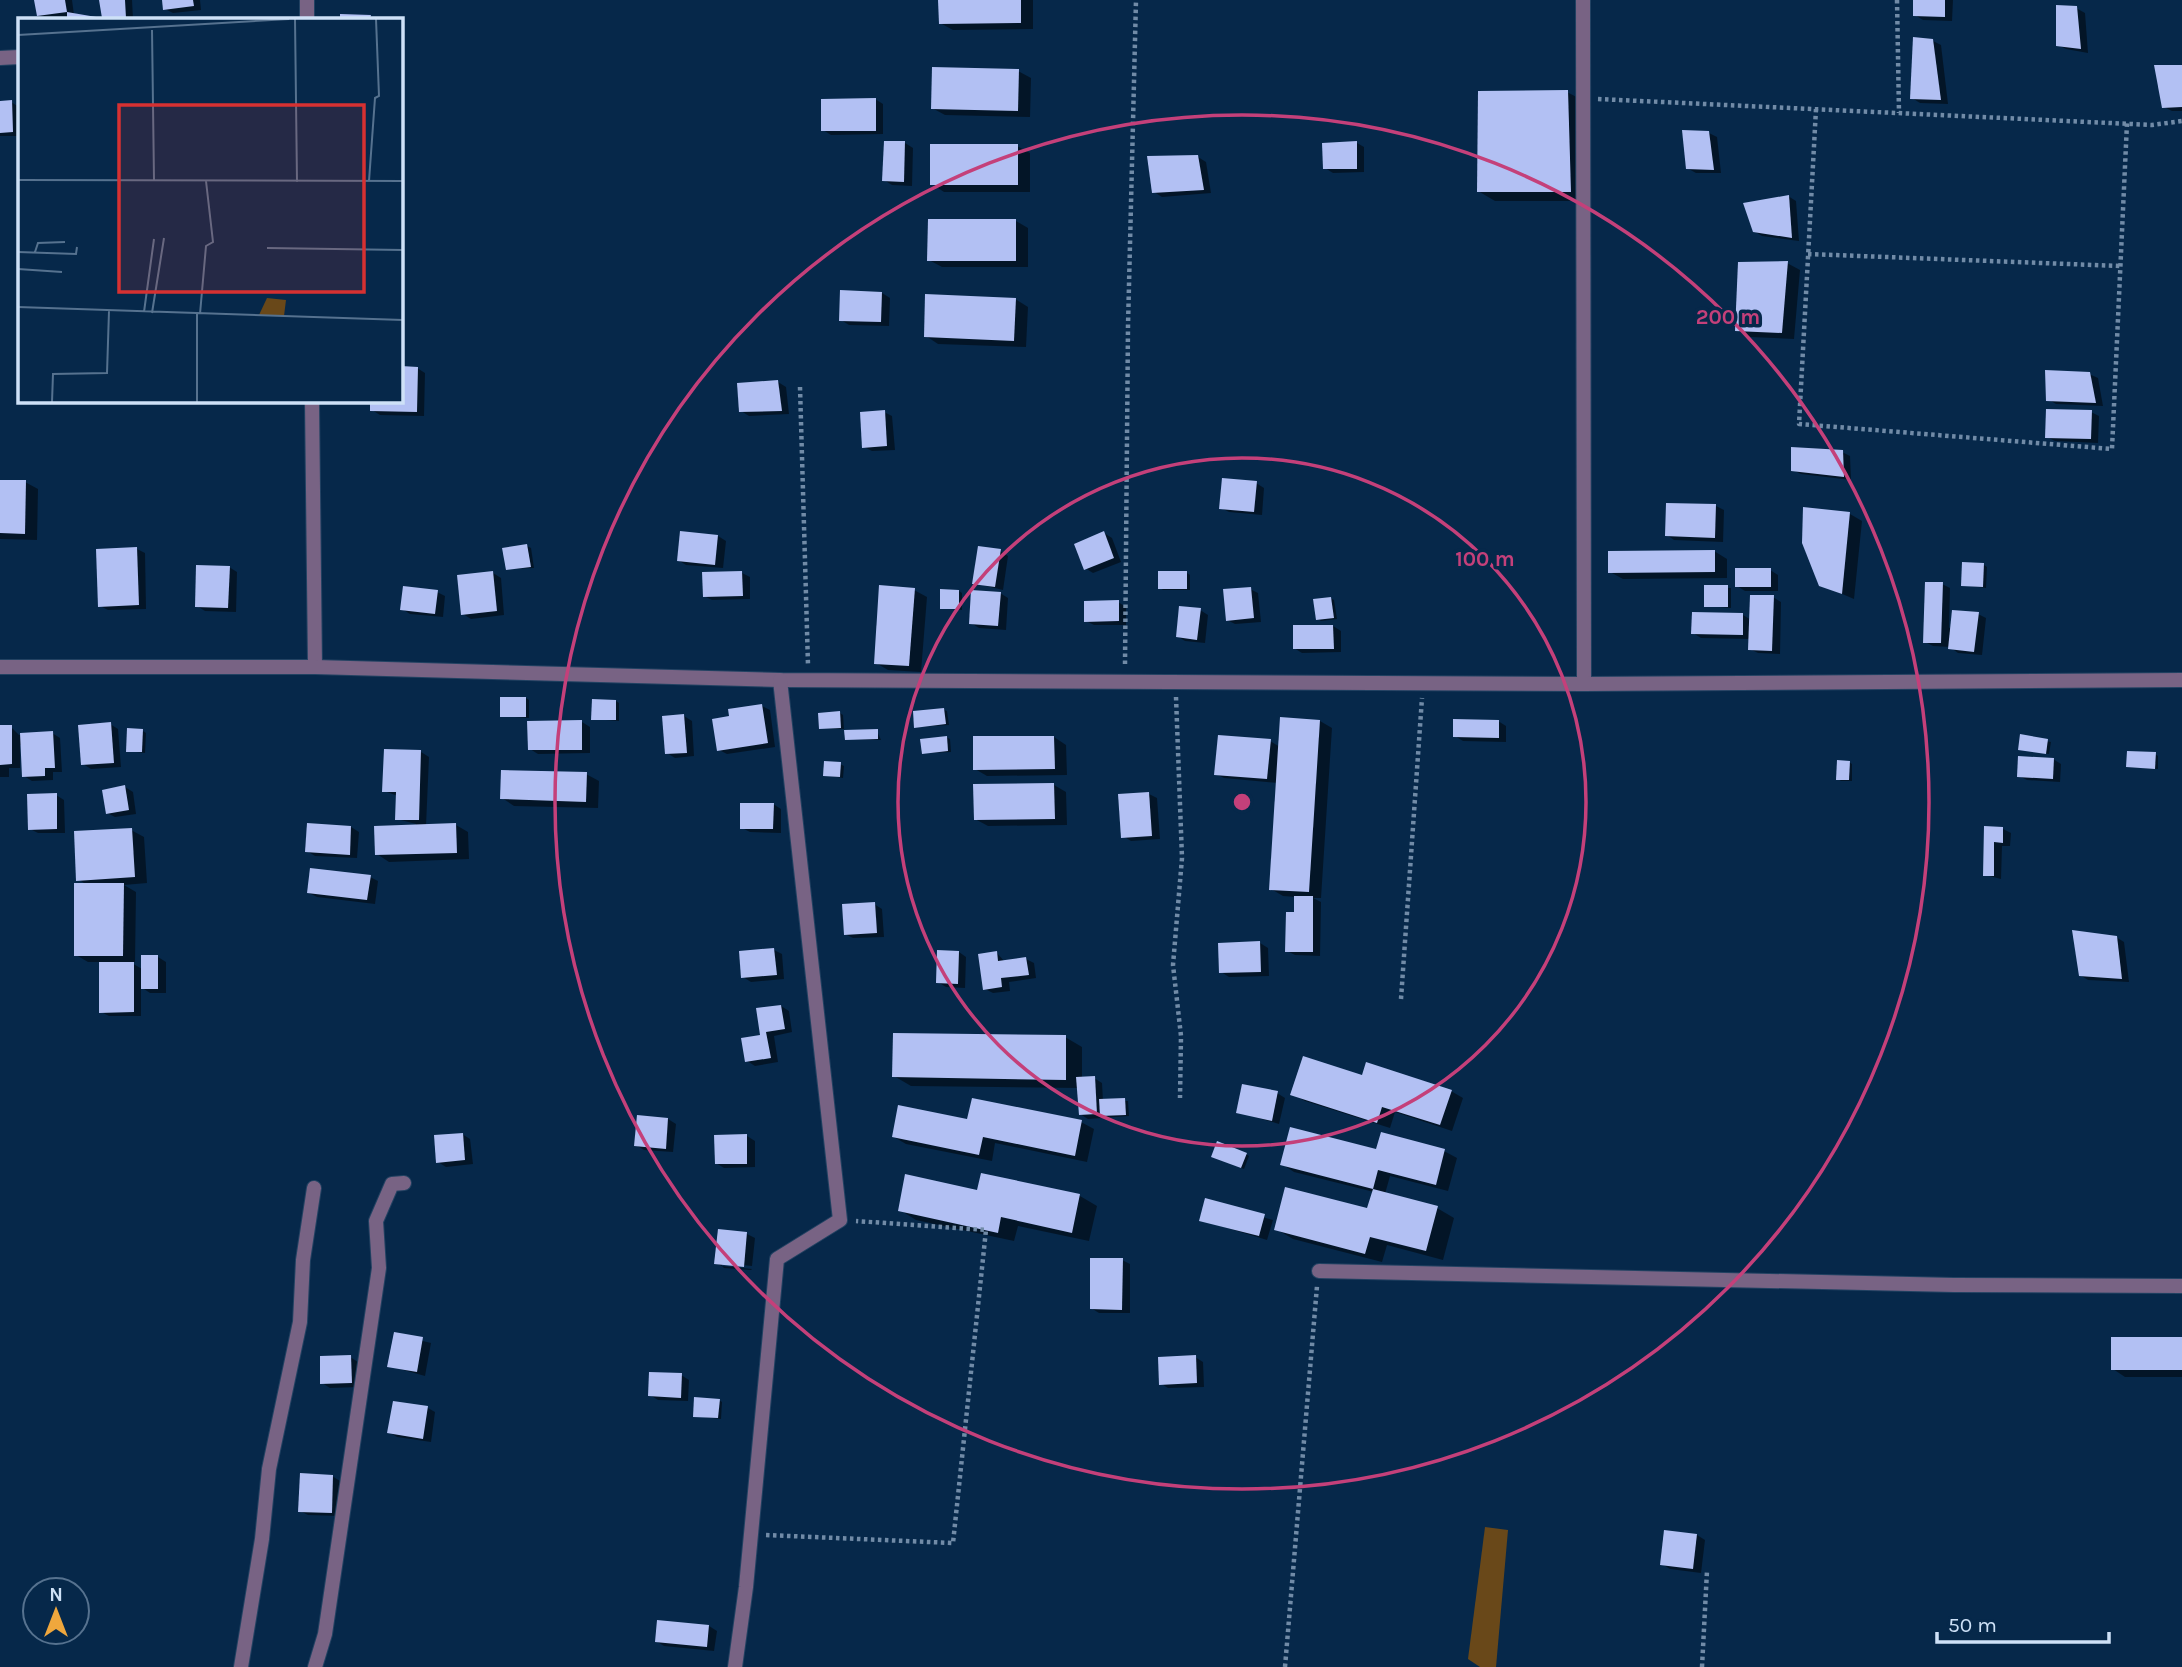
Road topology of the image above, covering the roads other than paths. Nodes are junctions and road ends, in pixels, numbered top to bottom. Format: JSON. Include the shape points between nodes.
{"nodes":[{"id":1,"x":307,"y":0,"type":"edge"},
{"id":2,"x":1583,"y":0,"type":"edge"},
{"id":3,"x":307,"y":18,"type":"edge"},
{"id":4,"x":18,"y":57,"type":"edge"},
{"id":5,"x":0,"y":58,"type":"edge"},
{"id":6,"x":312,"y":402,"type":"edge"},
{"id":7,"x":0,"y":667,"type":"edge"},
{"id":8,"x":315,"y":667,"type":"junction"},
{"id":9,"x":780,"y":680,"type":"junction"},
{"id":10,"x":2182,"y":680,"type":"edge"},
{"id":11,"x":1584,"y":684,"type":"junction"},
{"id":12,"x":404,"y":1183,"type":"dead end"},
{"id":13,"x":314,"y":1188,"type":"dead end"},
{"id":14,"x":1319,"y":1271,"type":"road end"},
{"id":15,"x":2182,"y":1286,"type":"edge"},
{"id":16,"x":241,"y":1667,"type":"edge"},
{"id":17,"x":315,"y":1667,"type":"edge"},
{"id":18,"x":735,"y":1667,"type":"edge"}],
"edges":[{"from":1,"to":3,"type":"street"},
{"from":2,"to":11,"type":"street"},
{"from":4,"to":5,"type":"street"},
{"from":6,"to":8,"type":"street"},
{"from":7,"to":8,"type":"street"},
{"from":8,"to":9,"type":"street"},
{"from":9,"to":11,"type":"street"},
{"from":9,"to":18,"type":"street","via":[[840,1220],[777,1259]]},
{"from":10,"to":11,"type":"street"},
{"from":12,"to":17,"type":"street","via":[[392,1184],[376,1221],[379,1268],[325,1634]]},
{"from":13,"to":16,"type":"street","via":[[300,1322],[269,1469]]},
{"from":14,"to":15,"type":"street"}]}
